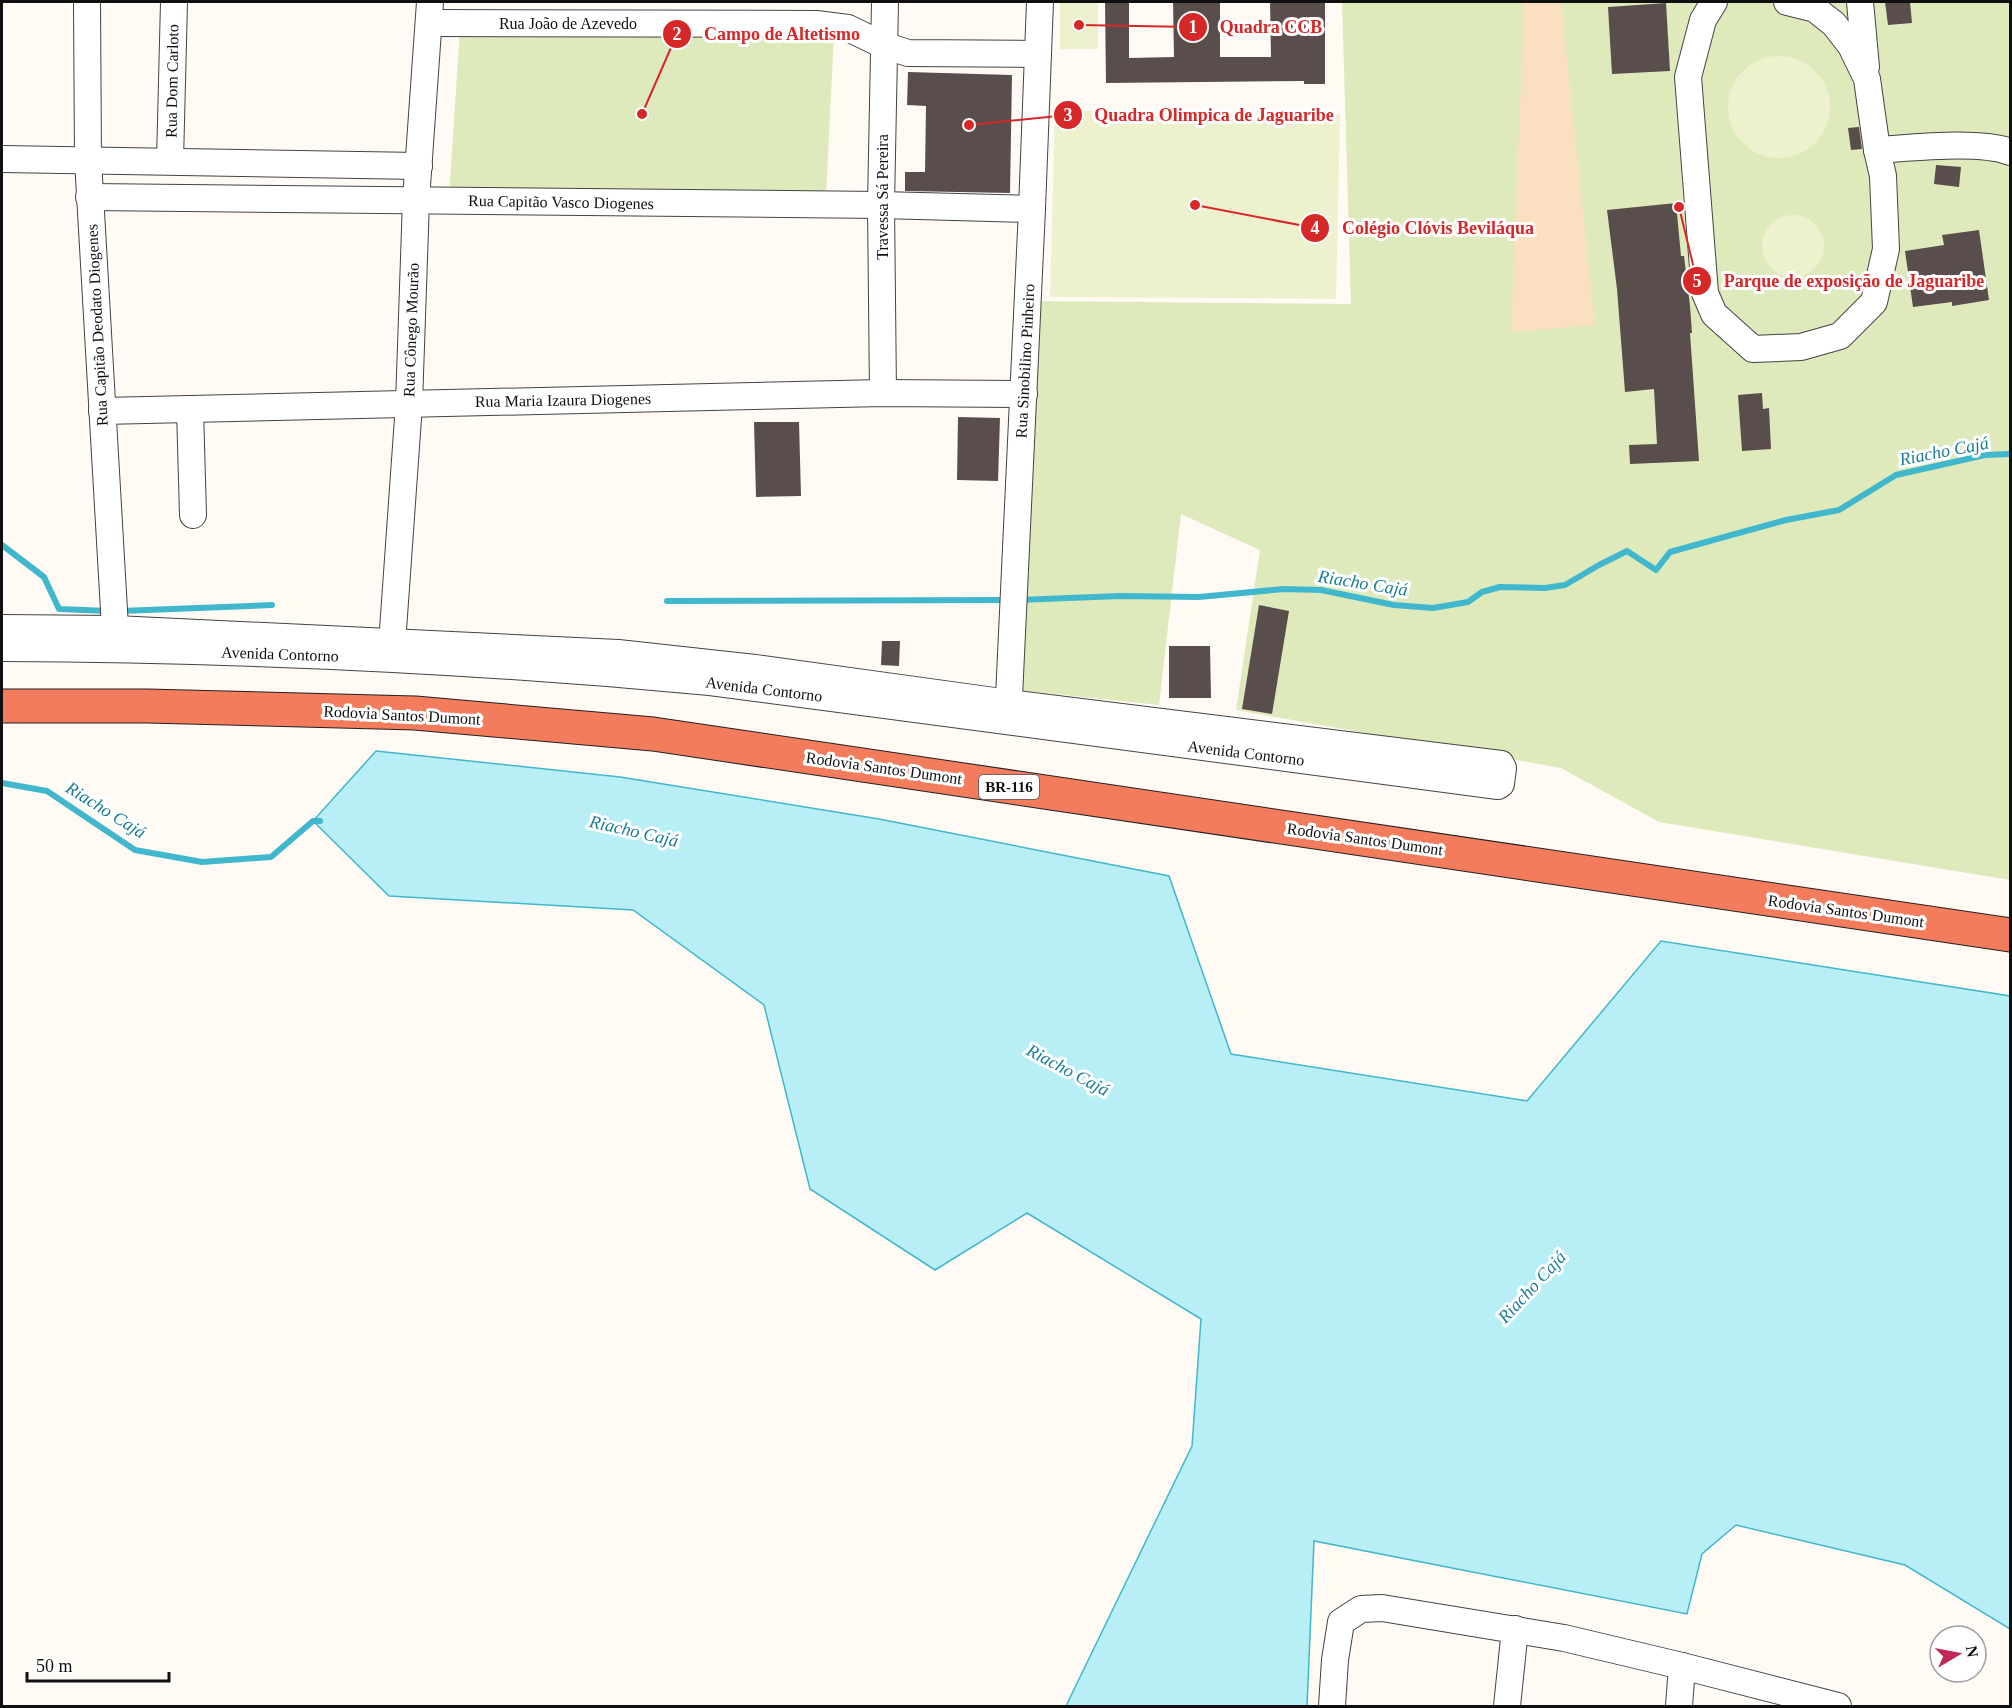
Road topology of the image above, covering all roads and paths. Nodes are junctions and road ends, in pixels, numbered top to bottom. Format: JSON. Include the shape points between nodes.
{"nodes":[{"id":1,"x":87,"y":2,"type":"edge"},
{"id":2,"x":174,"y":2,"type":"edge"},
{"id":3,"x":885,"y":2,"type":"edge"},
{"id":4,"x":1040,"y":2,"type":"edge"},
{"id":5,"x":1714,"y":2,"type":"edge"},
{"id":6,"x":1787,"y":2,"type":"edge"},
{"id":7,"x":1860,"y":2,"type":"edge"},
{"id":8,"x":430,"y":12,"type":"edge"},
{"id":9,"x":883,"y":45,"type":"junction"},
{"id":10,"x":1038,"y":54,"type":"junction"},
{"id":11,"x":1867,"y":79,"type":"junction"},
{"id":12,"x":1877,"y":150,"type":"junction"},
{"id":13,"x":2010,"y":152,"type":"edge"},
{"id":14,"x":2,"y":159,"type":"edge"},
{"id":15,"x":88,"y":160,"type":"junction"},
{"id":16,"x":170,"y":161,"type":"junction"},
{"id":17,"x":419,"y":166,"type":"junction"},
{"id":18,"x":90,"y":197,"type":"junction"},
{"id":19,"x":417,"y":200,"type":"junction"},
{"id":20,"x":881,"y":205,"type":"junction"},
{"id":21,"x":1032,"y":208,"type":"junction"},
{"id":22,"x":884,"y":393,"type":"junction"},
{"id":23,"x":1024,"y":394,"type":"junction"},
{"id":24,"x":409,"y":404,"type":"junction"},
{"id":25,"x":190,"y":410,"type":"junction"},
{"id":26,"x":102,"y":411,"type":"junction"},
{"id":27,"x":193,"y":515,"type":"dead end"},
{"id":28,"x":2,"y":628,"type":"edge"},
{"id":29,"x":116,"y":639,"type":"junction"},
{"id":30,"x":2,"y":648,"type":"edge"},
{"id":31,"x":392,"y":650,"type":"junction"},
{"id":32,"x":2,"y":706,"type":"edge"},
{"id":33,"x":1008,"y":712,"type":"junction"},
{"id":34,"x":1501,"y":764,"type":"dead end"},
{"id":35,"x":2010,"y":935,"type":"edge"},
{"id":36,"x":1515,"y":1629,"type":"junction"},
{"id":37,"x":1682,"y":1666,"type":"junction"},
{"id":38,"x":1834,"y":1706,"type":"edge"},
{"id":39,"x":1332,"y":1707,"type":"edge"},
{"id":40,"x":1507,"y":1707,"type":"edge"},
{"id":41,"x":1679,"y":1707,"type":"edge"}],
"edges":[{"from":1,"to":15,"type":"street","name":"Rua Capitão Deodato Diogenes"},
{"from":2,"to":16,"type":"street","name":"Rua Dom Carloto"},
{"from":3,"to":9,"type":"street","name":"Travessa Sá Pereira"},
{"from":4,"to":10,"type":"street","name":"Rua Sinobilino Pinheiro"},
{"from":5,"to":12,"type":"street","via":[[1703,20],[1688,77],[1705,293],[1714,314],[1753,349],[1801,347],[1840,336],[1874,302],[1886,249],[1883,176]]},
{"from":6,"to":11,"type":"street","via":[[1815,9],[1834,24],[1851,46]]},
{"from":7,"to":11,"type":"street"},
{"from":8,"to":9,"type":"street","name":"Rua João de Azevedo","via":[[816,24],[848,28]]},
{"from":8,"to":17,"type":"street","name":"Rua Cônego Mourão"},
{"from":9,"to":10,"type":"street","name":"Rua João de Azevedo","via":[[918,53]]},
{"from":9,"to":20,"type":"street","name":"Travessa Sá Pereira"},
{"from":10,"to":21,"type":"street","name":"Rua Sinobilino Pinheiro"},
{"from":11,"to":12,"type":"street"},
{"from":12,"to":13,"type":"street","via":[[1974,146]]},
{"from":14,"to":15,"type":"street"},
{"from":15,"to":16,"type":"street"},
{"from":15,"to":18,"type":"street","name":"Rua Capitão Deodato Diogenes"},
{"from":16,"to":17,"type":"street"},
{"from":17,"to":19,"type":"street","name":"Rua Cônego Mourão"},
{"from":18,"to":19,"type":"street","name":"Rua Capitão Vasco Diogenes"},
{"from":18,"to":26,"type":"street","name":"Rua Capitão Deodato Diogenes"},
{"from":19,"to":20,"type":"street","name":"Rua Capitão Vasco Diogenes"},
{"from":19,"to":24,"type":"street","name":"Rua Cônego Mourão"},
{"from":20,"to":21,"type":"street","name":"Rua Capitão Vasco Diogenes"},
{"from":20,"to":22,"type":"street","name":"Travessa Sá Pereira"},
{"from":21,"to":23,"type":"street","name":"Rua Sinobilino Pinheiro"},
{"from":22,"to":23,"type":"street","name":"Rua Maria Izaura Diogenes"},
{"from":22,"to":24,"type":"street","name":"Rua Maria Izaura Diogenes"},
{"from":23,"to":33,"type":"street","name":"Rua Sinobilino Pinheiro"},
{"from":24,"to":25,"type":"street","name":"Rua Maria Izaura Diogenes"},
{"from":24,"to":31,"type":"street","name":"Rua Cônego Mourão"},
{"from":25,"to":26,"type":"street","name":"Rua Maria Izaura Diogenes"},
{"from":25,"to":27,"type":"street"},
{"from":26,"to":29,"type":"street","name":"Rua Capitão Deodato Diogenes"},
{"from":28,"to":29,"type":"street"},
{"from":29,"to":30,"type":"street","name":"Avenida Contorno"},
{"from":29,"to":31,"type":"street","name":"Avenida Contorno"},
{"from":31,"to":33,"type":"street","name":"Avenida Contorno"},
{"from":32,"to":35,"type":"highway","name":"Rodovia Santos Dumont","number":"BR-116","via":[[415,713],[653,734]]},
{"from":33,"to":34,"type":"street","name":"Avenida Contorno","via":[[1261,744]]},
{"from":36,"to":37,"type":"street"},
{"from":36,"to":39,"type":"street","via":[[1382,1608],[1361,1609],[1341,1622]]},
{"from":36,"to":40,"type":"street"},
{"from":37,"to":38,"type":"street"},
{"from":37,"to":41,"type":"street"}]}
